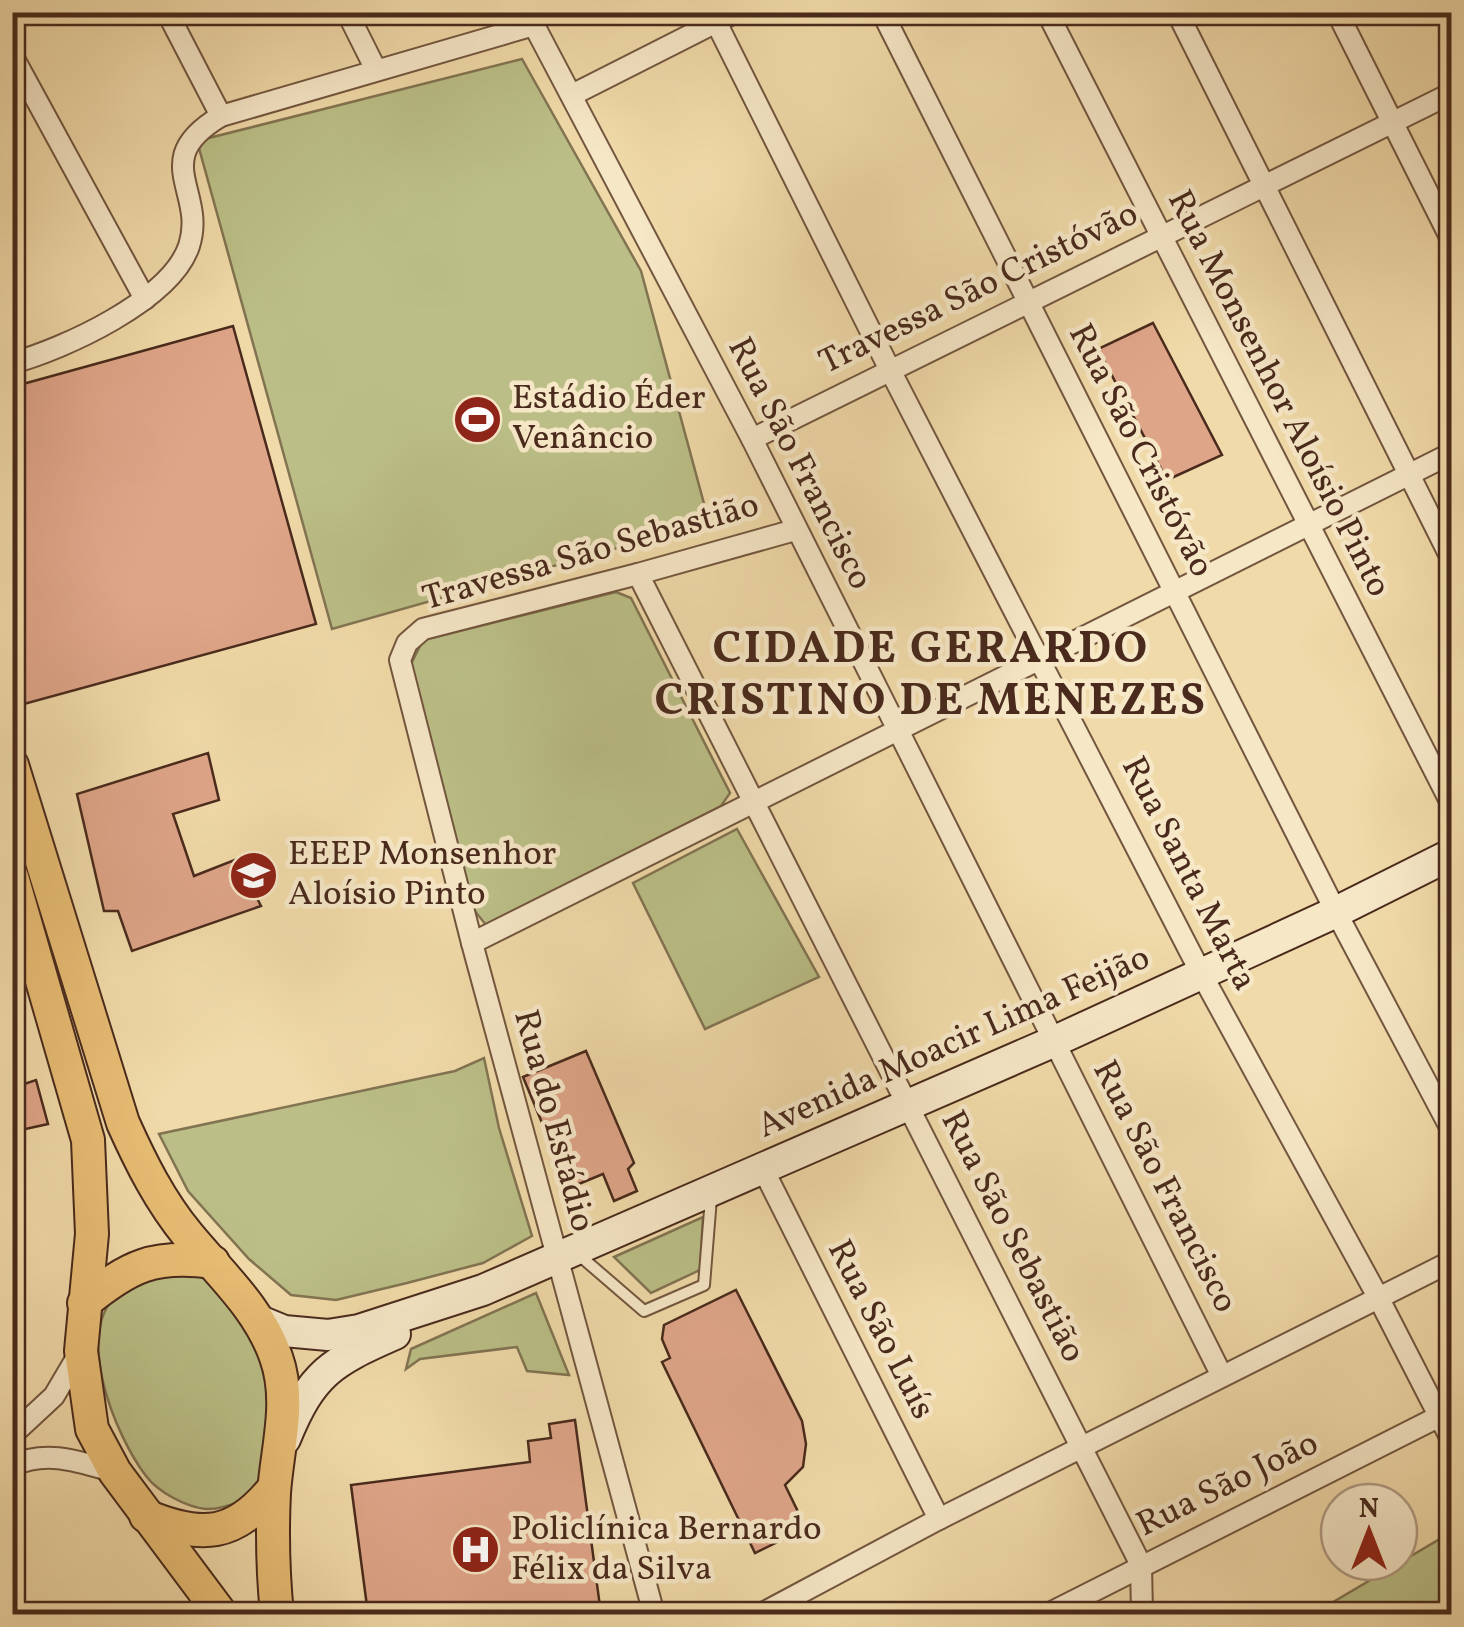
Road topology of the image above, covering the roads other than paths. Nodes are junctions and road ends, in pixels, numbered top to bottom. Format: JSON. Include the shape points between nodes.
{"nodes":[{"id":1,"x":168,"y":12,"type":"edge"},
{"id":2,"x":347,"y":12,"type":"edge"},
{"id":3,"x":736,"y":12,"type":"edge"},
{"id":4,"x":882,"y":12,"type":"edge"},
{"id":5,"x":1047,"y":12,"type":"edge"},
{"id":6,"x":1177,"y":12,"type":"edge"},
{"id":7,"x":1337,"y":12,"type":"edge"},
{"id":8,"x":713,"y":17,"type":"edge"},
{"id":9,"x":530,"y":19,"type":"edge"},
{"id":10,"x":12,"y":55,"type":"edge"},
{"id":11,"x":376,"y":70,"type":"junction"},
{"id":12,"x":1452,"y":93,"type":"edge"},
{"id":13,"x":572,"y":95,"type":"junction"},
{"id":14,"x":221,"y":116,"type":"junction"},
{"id":15,"x":1391,"y":123,"type":"junction"},
{"id":16,"x":1264,"y":183,"type":"junction"},
{"id":17,"x":1160,"y":236,"type":"junction"},
{"id":18,"x":1452,"y":241,"type":"edge"},
{"id":19,"x":145,"y":298,"type":"junction"},
{"id":20,"x":1028,"y":300,"type":"junction"},
{"id":21,"x":12,"y":362,"type":"edge"},
{"id":22,"x":890,"y":370,"type":"junction"},
{"id":23,"x":752,"y":439,"type":"junction"},
{"id":24,"x":1452,"y":453,"type":"edge"},
{"id":25,"x":1408,"y":476,"type":"junction"},
{"id":26,"x":1308,"y":526,"type":"junction"},
{"id":27,"x":795,"y":530,"type":"junction"},
{"id":28,"x":1452,"y":560,"type":"edge"},
{"id":29,"x":638,"y":574,"type":"junction"},
{"id":30,"x":1174,"y":592,"type":"junction"},
{"id":31,"x":407,"y":642,"type":"joint"},
{"id":32,"x":1040,"y":657,"type":"junction"},
{"id":33,"x":897,"y":731,"type":"junction"},
{"id":34,"x":12,"y":765,"type":"edge"},
{"id":35,"x":754,"y":805,"type":"junction"},
{"id":36,"x":1452,"y":805,"type":"edge"},
{"id":37,"x":1452,"y":854,"type":"edge"},
{"id":38,"x":12,"y":877,"type":"edge"},
{"id":39,"x":1336,"y":912,"type":"junction"},
{"id":40,"x":472,"y":943,"type":"junction"},
{"id":41,"x":1202,"y":975,"type":"junction"},
{"id":42,"x":1055,"y":1041,"type":"junction"},
{"id":43,"x":908,"y":1105,"type":"junction"},
{"id":44,"x":1452,"y":1131,"type":"edge"},
{"id":45,"x":763,"y":1169,"type":"junction"},
{"id":46,"x":712,"y":1192,"type":"junction"},
{"id":47,"x":566,"y":1256,"type":"junction"},
{"id":48,"x":1452,"y":1261,"type":"edge"},
{"id":49,"x":212,"y":1262,"type":"junction"},
{"id":50,"x":482,"y":1290,"type":"junction"},
{"id":51,"x":1378,"y":1298,"type":"junction"},
{"id":52,"x":84,"y":1303,"type":"junction"},
{"id":53,"x":262,"y":1322,"type":"junction"},
{"id":54,"x":81,"y":1351,"type":"junction"},
{"id":55,"x":1222,"y":1376,"type":"junction"},
{"id":56,"x":1438,"y":1417,"type":"junction"},
{"id":57,"x":12,"y":1435,"type":"edge"},
{"id":58,"x":1452,"y":1441,"type":"edge"},
{"id":59,"x":1082,"y":1446,"type":"junction"},
{"id":60,"x":281,"y":1449,"type":"junction"},
{"id":61,"x":12,"y":1466,"type":"edge"},
{"id":62,"x":115,"y":1472,"type":"junction"},
{"id":63,"x":274,"y":1488,"type":"junction"},
{"id":64,"x":146,"y":1516,"type":"junction"},
{"id":65,"x":939,"y":1519,"type":"junction"},
{"id":66,"x":1141,"y":1565,"type":"junction"},
{"id":67,"x":221,"y":1614,"type":"edge"},
{"id":68,"x":277,"y":1614,"type":"edge"},
{"id":69,"x":654,"y":1614,"type":"edge"},
{"id":70,"x":760,"y":1614,"type":"edge"},
{"id":71,"x":1048,"y":1614,"type":"edge"},
{"id":72,"x":1142,"y":1614,"type":"edge"}],
"edges":[{"from":1,"to":14,"type":"street"},
{"from":2,"to":11,"type":"street"},
{"from":3,"to":8,"type":"street"},
{"from":4,"to":20,"type":"street","name":"Rua São Cristóvão"},
{"from":5,"to":17,"type":"street","name":"Rua Monsenhor Aloísio Pinto"},
{"from":6,"to":16,"type":"street"},
{"from":7,"to":15,"type":"street"},
{"from":8,"to":13,"type":"street"},
{"from":8,"to":22,"type":"street","name":"Rua Santa Marta"},
{"from":9,"to":11,"type":"street"},
{"from":9,"to":13,"type":"street","name":"Rua São Francisco"},
{"from":10,"to":19,"type":"street"},
{"from":11,"to":14,"type":"street"},
{"from":12,"to":15,"type":"street","name":"Travessa São Cristóvão"},
{"from":13,"to":23,"type":"street","name":"Rua São Francisco"},
{"from":14,"to":19,"type":"street","via":[[199,129],[183,162],[189,245]]},
{"from":15,"to":16,"type":"street","name":"Travessa São Cristóvão"},
{"from":15,"to":18,"type":"street"},
{"from":16,"to":17,"type":"street","name":"Travessa São Cristóvão"},
{"from":16,"to":25,"type":"street"},
{"from":17,"to":20,"type":"street","name":"Travessa São Cristóvão"},
{"from":17,"to":26,"type":"street","name":"Rua Monsenhor Aloísio Pinto"},
{"from":19,"to":21,"type":"street","via":[[84,336]]},
{"from":20,"to":22,"type":"street","name":"Travessa São Cristóvão"},
{"from":20,"to":30,"type":"street","name":"Rua São Cristóvão"},
{"from":22,"to":23,"type":"street","name":"Travessa São Cristóvão"},
{"from":22,"to":32,"type":"street","name":"Rua Santa Marta"},
{"from":23,"to":27,"type":"street","name":"Rua São Francisco"},
{"from":24,"to":25,"type":"street"},
{"from":25,"to":26,"type":"street"},
{"from":25,"to":28,"type":"street"},
{"from":26,"to":30,"type":"street"},
{"from":26,"to":36,"type":"street","name":"Rua Monsenhor Aloísio Pinto"},
{"from":27,"to":29,"type":"street","name":"Travessa São Sebastião"},
{"from":27,"to":33,"type":"street","name":"Rua São Francisco"},
{"from":29,"to":31,"type":"street","name":"Travessa São Sebastião","via":[[422,629]]},
{"from":29,"to":35,"type":"street","name":"Rua São Sebastião"},
{"from":30,"to":32,"type":"street"},
{"from":30,"to":39,"type":"street","name":"Rua São Cristóvão"},
{"from":31,"to":40,"type":"street","name":"Rua do Estádio","via":[[400,660]]},
{"from":32,"to":33,"type":"street"},
{"from":32,"to":41,"type":"street","name":"Rua Santa Marta"},
{"from":33,"to":35,"type":"street"},
{"from":33,"to":42,"type":"street","name":"Rua São Francisco"},
{"from":34,"to":49,"type":"main road","via":[[123,1123],[162,1200]]},
{"from":35,"to":40,"type":"street"},
{"from":35,"to":43,"type":"street","name":"Rua São Sebastião"},
{"from":37,"to":39,"type":"main road","name":"Avenida Moacir Lima Feijão"},
{"from":38,"to":52,"type":"main road","via":[[88,1140],[92,1234]]},
{"from":39,"to":41,"type":"main road","name":"Avenida Moacir Lima Feijão"},
{"from":39,"to":44,"type":"street","name":"Rua São Cristóvão"},
{"from":40,"to":47,"type":"street","name":"Rua do Estádio"},
{"from":41,"to":42,"type":"main road","name":"Avenida Moacir Lima Feijão"},
{"from":41,"to":51,"type":"street","name":"Rua Santa Marta"},
{"from":42,"to":43,"type":"main road","name":"Avenida Moacir Lima Feijão"},
{"from":42,"to":55,"type":"street","name":"Rua São Francisco"},
{"from":43,"to":45,"type":"main road","name":"Avenida Moacir Lima Feijão"},
{"from":43,"to":59,"type":"street","name":"Rua São Sebastião"},
{"from":45,"to":46,"type":"main road","name":"Avenida Moacir Lima Feijão"},
{"from":45,"to":65,"type":"street","name":"Rua São Luís"},
{"from":46,"to":47,"type":"main road","name":"Avenida Moacir Lima Feijão"},
{"from":46,"to":47,"type":"lane","via":[[704,1285],[644,1311]]},
{"from":47,"to":50,"type":"main road","name":"Avenida Moacir Lima Feijão"},
{"from":47,"to":69,"type":"street","name":"Rua do Estádio"},
{"from":48,"to":51,"type":"street"},
{"from":49,"to":52,"type":"main road","via":[[158,1259]]},
{"from":49,"to":53,"type":"main road"},
{"from":50,"to":53,"type":"main road","via":[[328,1335]]},
{"from":50,"to":60,"type":"main road","via":[[336,1362],[300,1404]]},
{"from":51,"to":55,"type":"street"},
{"from":51,"to":56,"type":"street","name":"Rua Santa Marta"},
{"from":52,"to":54,"type":"main road"},
{"from":53,"to":60,"type":"main road","via":[[278,1361]]},
{"from":54,"to":57,"type":"street","via":[[54,1396]]},
{"from":54,"to":62,"type":"main road","via":[[92,1429]]},
{"from":55,"to":59,"type":"street"},
{"from":56,"to":58,"type":"street","name":"Rua Santa Marta"},
{"from":56,"to":66,"type":"street","name":"Rua São João"},
{"from":59,"to":65,"type":"street"},
{"from":59,"to":66,"type":"street","name":"Rua São Sebastião"},
{"from":60,"to":63,"type":"main road"},
{"from":61,"to":62,"type":"street","via":[[52,1457]]},
{"from":62,"to":64,"type":"main road"},
{"from":63,"to":64,"type":"main road","via":[[250,1514],[204,1532]]},
{"from":63,"to":68,"type":"main road"},
{"from":64,"to":67,"type":"main road"},
{"from":65,"to":70,"type":"street"},
{"from":66,"to":71,"type":"street","name":"Rua São João"},
{"from":66,"to":72,"type":"street","name":"Rua São Sebastião"}]}
